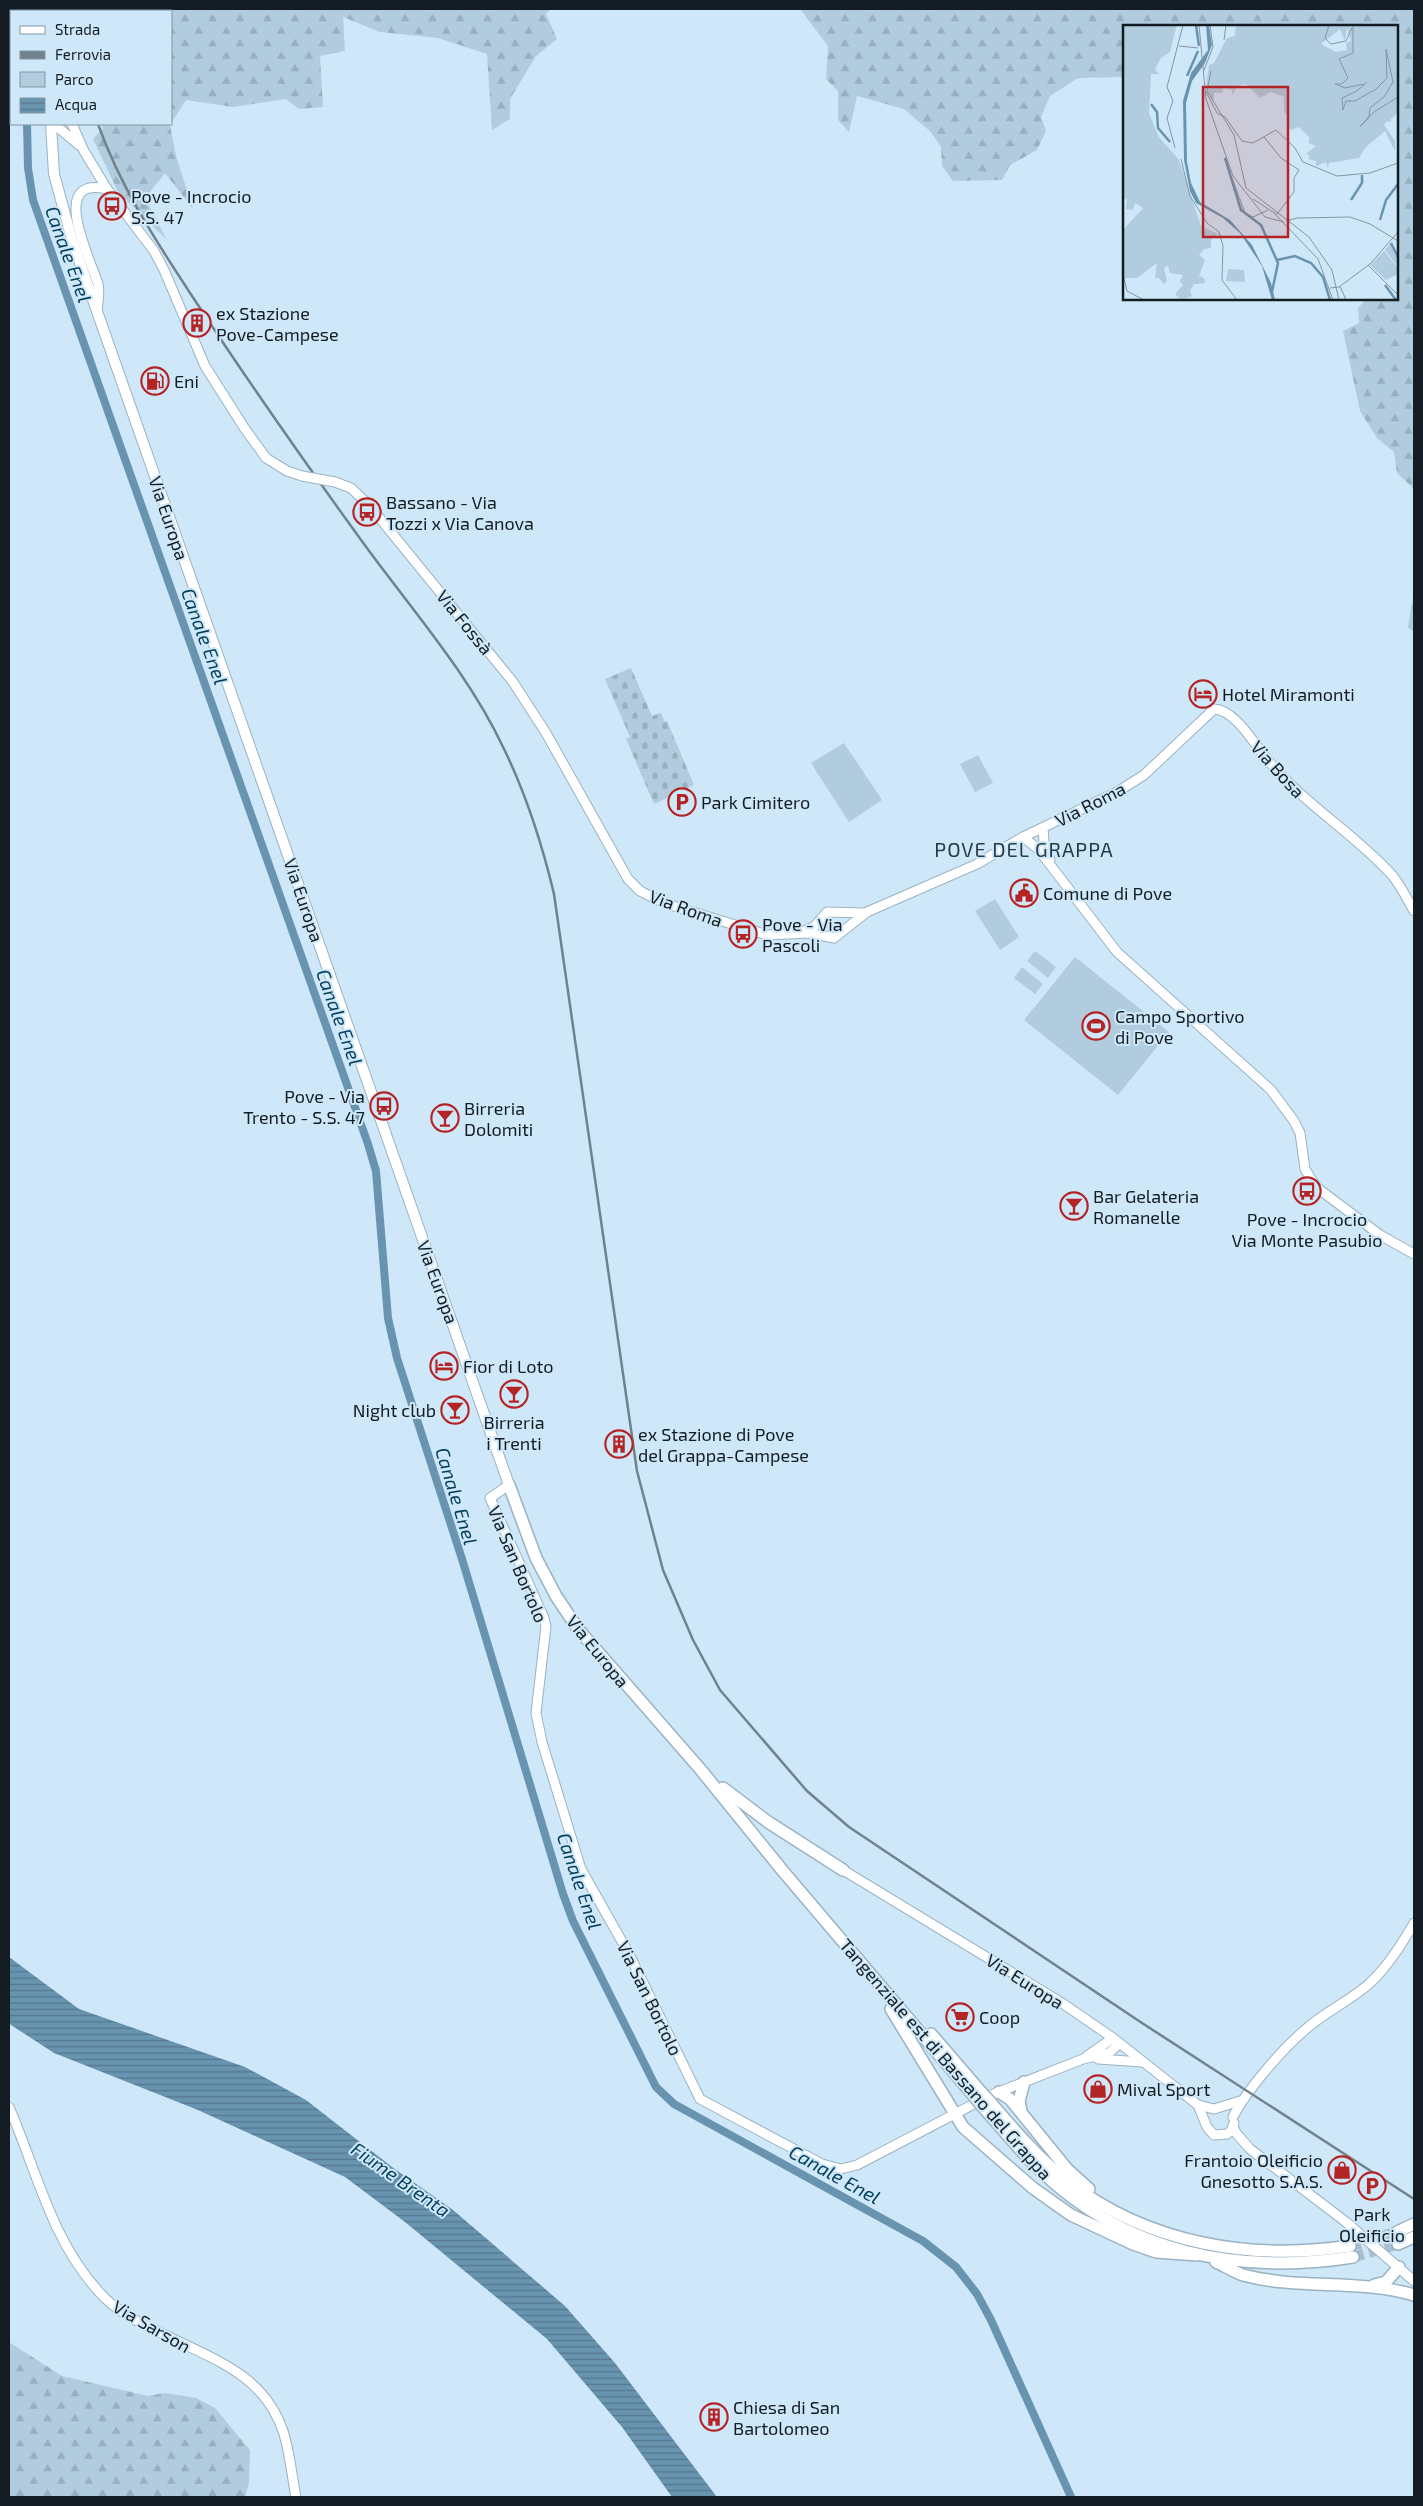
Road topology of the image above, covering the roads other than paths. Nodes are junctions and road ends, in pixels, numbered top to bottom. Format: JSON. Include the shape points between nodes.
{"nodes":[{"id":1,"x":53,"y":125,"type":"edge"},
{"id":2,"x":54,"y":125,"type":"edge"},
{"id":3,"x":72,"y":125,"type":"edge"},
{"id":4,"x":84,"y":151,"type":"junction"},
{"id":5,"x":107,"y":189,"type":"junction"},
{"id":6,"x":97,"y":313,"type":"junction"},
{"id":7,"x":1214,"y":709,"type":"joint"},
{"id":8,"x":573,"y":781,"type":"joint"},
{"id":9,"x":1043,"y":828,"type":"junction"},
{"id":10,"x":1023,"y":837,"type":"junction"},
{"id":11,"x":1051,"y":865,"type":"junction"},
{"id":12,"x":1414,"y":911,"type":"edge"},
{"id":13,"x":868,"y":912,"type":"junction"},
{"id":14,"x":839,"y":913,"type":"junction"},
{"id":15,"x":819,"y":922,"type":"junction"},
{"id":16,"x":845,"y":927,"type":"junction"},
{"id":17,"x":800,"y":933,"type":"junction"},
{"id":18,"x":826,"y":936,"type":"junction"},
{"id":19,"x":1414,"y":1254,"type":"edge"},
{"id":20,"x":509,"y":1486,"type":"junction"},
{"id":21,"x":701,"y":1770,"type":"junction"},
{"id":22,"x":750,"y":1828,"type":"junction"},
{"id":23,"x":843,"y":1870,"type":"joint"},
{"id":24,"x":1414,"y":1923,"type":"edge"},
{"id":25,"x":880,"y":1984,"type":"junction"},
{"id":26,"x":1116,"y":2041,"type":"junction"},
{"id":27,"x":1083,"y":2059,"type":"junction"},
{"id":28,"x":1146,"y":2063,"type":"junction"},
{"id":29,"x":1024,"y":2082,"type":"junction"},
{"id":30,"x":999,"y":2092,"type":"junction"},
{"id":31,"x":978,"y":2094,"type":"junction"},
{"id":32,"x":1240,"y":2101,"type":"junction"},
{"id":33,"x":987,"y":2105,"type":"junction"},
{"id":34,"x":1198,"y":2105,"type":"junction"},
{"id":35,"x":9,"y":2107,"type":"edge"},
{"id":36,"x":1218,"y":2109,"type":"junction"},
{"id":37,"x":1021,"y":2111,"type":"junction"},
{"id":38,"x":955,"y":2115,"type":"junction"},
{"id":39,"x":1233,"y":2121,"type":"junction"},
{"id":40,"x":1206,"y":2123,"type":"junction"},
{"id":41,"x":1224,"y":2135,"type":"junction"},
{"id":42,"x":1242,"y":2142,"type":"junction"},
{"id":43,"x":1101,"y":2204,"type":"junction"},
{"id":44,"x":1414,"y":2224,"type":"edge"},
{"id":45,"x":1397,"y":2232,"type":"tunnel mouth"},
{"id":46,"x":1414,"y":2237,"type":"edge"},
{"id":47,"x":1398,"y":2244,"type":"tunnel mouth"},
{"id":48,"x":1200,"y":2255,"type":"junction"},
{"id":49,"x":1399,"y":2267,"type":"junction"},
{"id":50,"x":1414,"y":2281,"type":"edge"},
{"id":51,"x":1370,"y":2285,"type":"junction"},
{"id":52,"x":1414,"y":2294,"type":"edge"},
{"id":53,"x":296,"y":2497,"type":"edge"}],
"edges":[{"from":1,"to":6,"type":"main road","name":"Via Europa","via":[[54,174]]},
{"from":2,"to":4,"type":"main road"},
{"from":3,"to":4,"type":"main road"},
{"from":4,"to":5,"type":"main road"},
{"from":5,"to":6,"type":"main road","via":[[84,189],[75,205],[77,224],[99,287]]},
{"from":5,"to":8,"type":"main road","name":"Via Fossà","bridge":true,"via":[[154,251],[205,366],[266,458],[287,471],[351,488],[368,505],[513,682]]},
{"from":6,"to":20,"type":"main road","name":"Via Europa"},
{"from":7,"to":9,"type":"main road","name":"Via Roma","via":[[1138,779],[1102,801]]},
{"from":7,"to":12,"type":"main road","name":"Via Bosa","via":[[1225,711],[1278,774],[1392,876]]},
{"from":8,"to":17,"type":"main road","name":"Via Roma","via":[[628,879],[640,891],[664,903],[757,933]]},
{"from":9,"to":10,"type":"main road","name":"Via Roma"},
{"from":9,"to":11,"type":"main road"},
{"from":10,"to":11,"type":"main road"},
{"from":10,"to":13,"type":"main road","name":"Via Roma","via":[[977,864]]},
{"from":11,"to":19,"type":"main road","via":[[1117,952],[1271,1090],[1294,1121],[1303,1146],[1305,1169],[1316,1188],[1380,1236]]},
{"from":13,"to":14,"type":"main road","name":"Via Roma"},
{"from":13,"to":16,"type":"main road","name":"Via Roma"},
{"from":14,"to":15,"type":"main road","name":"Via Roma","via":[[827,912]]},
{"from":14,"to":16,"type":"main road","via":[[845,919]]},
{"from":15,"to":17,"type":"main road","name":"Via Roma"},
{"from":15,"to":18,"type":"main road","via":[[820,930]]},
{"from":16,"to":18,"type":"main road","name":"Via Roma","via":[[838,936]]},
{"from":17,"to":18,"type":"main road","name":"Via Roma"},
{"from":20,"to":21,"type":"highway","name":"Via Europa","via":[[536,1558],[562,1608],[602,1659]]},
{"from":20,"to":38,"type":"main road","name":"Via San Bortolo","via":[[490,1498],[546,1626],[536,1712],[581,1869],[629,1954],[700,2098],[822,2164],[841,2169],[857,2165]]},
{"from":21,"to":22,"type":"highway","name":"Tangenziale est di Bassano del Grappa"},
{"from":21,"to":23,"type":"highway","via":[[744,1805]]},
{"from":22,"to":25,"type":"highway","name":"Tangenziale est di Bassano del Grappa"},
{"from":22,"to":31,"type":"highway","name":"Tangenziale est di Bassano del Grappa","via":[[783,1859]]},
{"from":23,"to":26,"type":"main road","name":"Via Europa","via":[[1062,2003]]},
{"from":24,"to":32,"type":"main road","via":[[1392,1959],[1373,1980],[1306,2029]]},
{"from":25,"to":31,"type":"highway","name":"Tangenziale est di Bassano del Grappa"},
{"from":25,"to":38,"type":"highway"},
{"from":26,"to":27,"type":"main road","name":"Via San Bortolo"},
{"from":26,"to":28,"type":"main road","name":"Via Europa"},
{"from":27,"to":28,"type":"main road"},
{"from":27,"to":29,"type":"main road","name":"Via San Bortolo"},
{"from":28,"to":34,"type":"main road","name":"Via Europa"},
{"from":29,"to":30,"type":"main road","name":"Via San Bortolo"},
{"from":29,"to":37,"type":"highway","via":[[1019,2101]]},
{"from":30,"to":37,"type":"highway"},
{"from":30,"to":38,"type":"main road","name":"Via San Bortolo"},
{"from":31,"to":33,"type":"highway","name":"Tangenziale est di Bassano del Grappa","bridge":true},
{"from":32,"to":36,"type":"main road"},
{"from":32,"to":39,"type":"main road"},
{"from":33,"to":43,"type":"highway","name":"Tangenziale est di Bassano del Grappa","via":[[1050,2166]]},
{"from":33,"to":48,"type":"highway","name":"Tangenziale est di Bassano del Grappa","via":[[1040,2170],[1086,2207],[1141,2236]]},
{"from":34,"to":36,"type":"main road","name":"Via Europa"},
{"from":34,"to":40,"type":"main road","name":"Via Europa"},
{"from":35,"to":53,"type":"main road","name":"Via Sarson","via":[[48,2211],[78,2267],[114,2307],[227,2366],[264,2394],[284,2435]]},
{"from":36,"to":39,"type":"main road","name":"Via Europa","via":[[1228,2111]]},
{"from":36,"to":40,"type":"main road","via":[[1208,2115]]},
{"from":37,"to":43,"type":"highway","via":[[1044,2142]]},
{"from":38,"to":48,"type":"highway","via":[[973,2137],[1071,2216],[1156,2252]]},
{"from":39,"to":41,"type":"main road"},
{"from":39,"to":42,"type":"main road"},
{"from":40,"to":41,"type":"main road","via":[[1214,2135]]},
{"from":41,"to":42,"type":"main road"},
{"from":42,"to":49,"type":"main road"},
{"from":43,"to":48,"type":"highway","name":"Tangenziale est di Bassano del Grappa","via":[[1152,2228],[1217,2247],[1288,2252],[1351,2251],[1288,2264],[1239,2262]]},
{"from":44,"to":45,"type":"highway"},
{"from":46,"to":47,"type":"highway"},
{"from":48,"to":51,"type":"highway","via":[[1243,2275],[1291,2282]]},
{"from":49,"to":50,"type":"main road"},
{"from":49,"to":51,"type":"highway","via":[[1386,2282]]},
{"from":51,"to":52,"type":"highway"}]}
